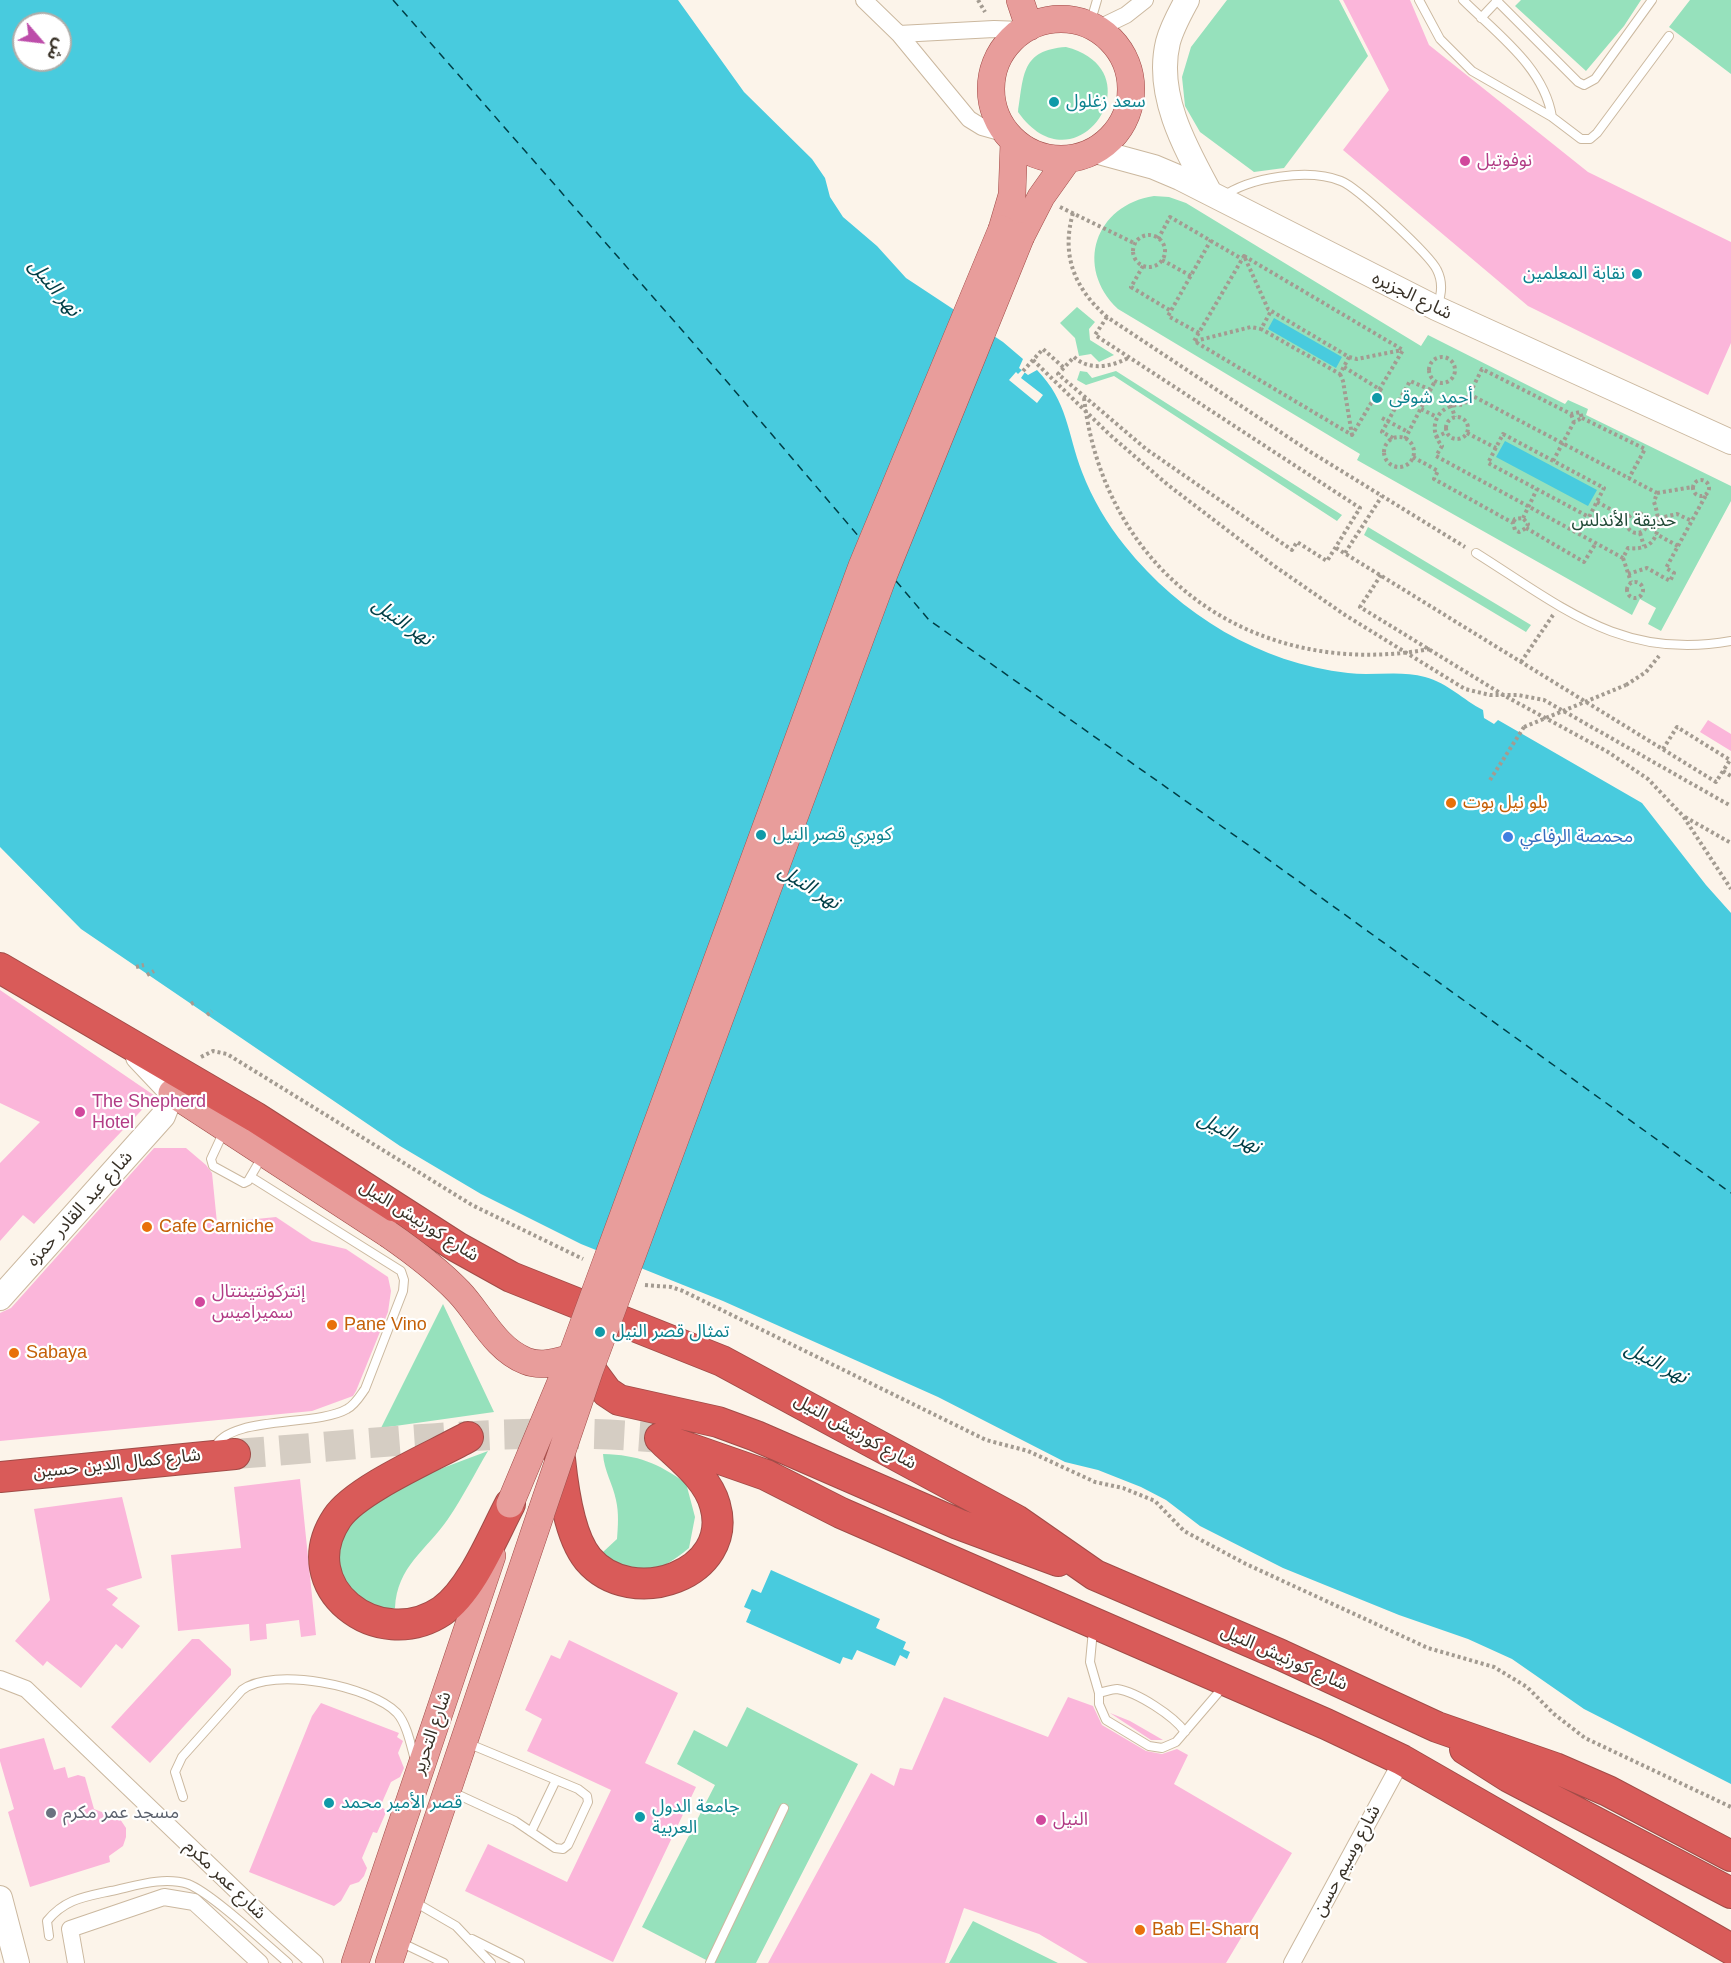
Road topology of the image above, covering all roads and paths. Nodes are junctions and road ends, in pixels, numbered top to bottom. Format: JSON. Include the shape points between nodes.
{"nodes":[{"id":1,"x":864,"y":0,"type":"edge"},
{"id":2,"x":1020,"y":0,"type":"edge"},
{"id":3,"x":1145,"y":0,"type":"edge"},
{"id":4,"x":1187,"y":0,"type":"edge"},
{"id":5,"x":1419,"y":0,"type":"edge"},
{"id":6,"x":1463,"y":0,"type":"edge"},
{"id":7,"x":1497,"y":0,"type":"edge"},
{"id":8,"x":1652,"y":0,"type":"edge"},
{"id":9,"x":1082,"y":14,"type":"edge"},
{"id":10,"x":1481,"y":18,"type":"junction"},
{"id":11,"x":1026,"y":28,"type":"junction"},
{"id":12,"x":899,"y":34,"type":"junction"},
{"id":13,"x":1669,"y":36,"type":"dead end"},
{"id":14,"x":1552,"y":117,"type":"junction"},
{"id":15,"x":1011,"y":138,"type":"junction"},
{"id":16,"x":1095,"y":151,"type":"junction"},
{"id":17,"x":1068,"y":159,"type":"junction"},
{"id":18,"x":1215,"y":196,"type":"junction"},
{"id":19,"x":1041,"y":197,"type":"junction"},
{"id":20,"x":1073,"y":213,"type":"junction"},
{"id":21,"x":1011,"y":232,"type":"junction"},
{"id":22,"x":1158,"y":238,"type":"junction"},
{"id":23,"x":1211,"y":240,"type":"junction"},
{"id":24,"x":1136,"y":244,"type":"junction"},
{"id":25,"x":1243,"y":257,"type":"junction"},
{"id":26,"x":1162,"y":260,"type":"junction"},
{"id":27,"x":1143,"y":266,"type":"junction"},
{"id":28,"x":1191,"y":276,"type":"junction"},
{"id":29,"x":1436,"y":308,"type":"junction"},
{"id":30,"x":1171,"y":311,"type":"junction"},
{"id":31,"x":1271,"y":311,"type":"junction"},
{"id":32,"x":1107,"y":317,"type":"junction"},
{"id":33,"x":1261,"y":329,"type":"junction"},
{"id":34,"x":1199,"y":333,"type":"junction"},
{"id":35,"x":1194,"y":341,"type":"junction"},
{"id":36,"x":1403,"y":350,"type":"junction"},
{"id":37,"x":1349,"y":357,"type":"junction"},
{"id":38,"x":1128,"y":358,"type":"junction"},
{"id":39,"x":1033,"y":360,"type":"junction"},
{"id":40,"x":1344,"y":367,"type":"junction"},
{"id":41,"x":1064,"y":368,"type":"junction"},
{"id":42,"x":1023,"y":370,"type":"dead end"},
{"id":43,"x":1340,"y":374,"type":"junction"},
{"id":44,"x":1436,"y":381,"type":"junction"},
{"id":45,"x":1382,"y":390,"type":"junction"},
{"id":46,"x":1431,"y":390,"type":"junction"},
{"id":47,"x":1470,"y":394,"type":"junction"},
{"id":48,"x":1084,"y":397,"type":"junction"},
{"id":49,"x":1451,"y":405,"type":"junction"},
{"id":50,"x":1421,"y":409,"type":"junction"},
{"id":51,"x":1086,"y":413,"type":"junction"},
{"id":52,"x":1571,"y":414,"type":"junction"},
{"id":53,"x":1437,"y":417,"type":"junction"},
{"id":54,"x":1455,"y":417,"type":"junction"},
{"id":55,"x":1382,"y":418,"type":"dead end"},
{"id":56,"x":1582,"y":418,"type":"junction"},
{"id":57,"x":1388,"y":421,"type":"junction"},
{"id":58,"x":1574,"y":422,"type":"junction"},
{"id":59,"x":1408,"y":432,"type":"junction"},
{"id":60,"x":1447,"y":432,"type":"junction"},
{"id":61,"x":1467,"y":433,"type":"junction"},
{"id":62,"x":1352,"y":435,"type":"junction"},
{"id":63,"x":1436,"y":437,"type":"junction"},
{"id":64,"x":1393,"y":438,"type":"junction"},
{"id":65,"x":1405,"y":439,"type":"junction"},
{"id":66,"x":1731,"y":442,"type":"edge"},
{"id":67,"x":1563,"y":444,"type":"junction"},
{"id":68,"x":1496,"y":448,"type":"junction"},
{"id":69,"x":1413,"y":457,"type":"junction"},
{"id":70,"x":1553,"y":461,"type":"junction"},
{"id":71,"x":1629,"y":478,"type":"junction"},
{"id":72,"x":1693,"y":488,"type":"junction"},
{"id":73,"x":1537,"y":489,"type":"junction"},
{"id":74,"x":1657,"y":493,"type":"junction"},
{"id":75,"x":1706,"y":495,"type":"junction"},
{"id":76,"x":1382,"y":496,"type":"junction"},
{"id":77,"x":1597,"y":502,"type":"junction"},
{"id":78,"x":1529,"y":506,"type":"junction"},
{"id":79,"x":1523,"y":518,"type":"junction"},
{"id":80,"x":1627,"y":518,"type":"junction"},
{"id":81,"x":1659,"y":518,"type":"junction"},
{"id":82,"x":1647,"y":521,"type":"junction"},
{"id":83,"x":1692,"y":521,"type":"junction"},
{"id":84,"x":1513,"y":523,"type":"junction"},
{"id":85,"x":1527,"y":528,"type":"junction"},
{"id":86,"x":1640,"y":533,"type":"junction"},
{"id":87,"x":1656,"y":534,"type":"junction"},
{"id":88,"x":1596,"y":543,"type":"junction"},
{"id":89,"x":1644,"y":546,"type":"junction"},
{"id":90,"x":1678,"y":546,"type":"junction"},
{"id":91,"x":1336,"y":548,"type":"junction"},
{"id":92,"x":1345,"y":553,"type":"junction"},
{"id":93,"x":1476,"y":553,"type":"joint"},
{"id":94,"x":1623,"y":558,"type":"junction"},
{"id":95,"x":1628,"y":574,"type":"junction"},
{"id":96,"x":1381,"y":575,"type":"junction"},
{"id":97,"x":1631,"y":582,"type":"junction"},
{"id":98,"x":1553,"y":615,"type":"dead end"},
{"id":99,"x":1731,"y":641,"type":"edge"},
{"id":100,"x":1665,"y":645,"type":"junction"},
{"id":101,"x":1430,"y":649,"type":"junction"},
{"id":102,"x":1404,"y":654,"type":"junction"},
{"id":103,"x":1521,"y":662,"type":"junction"},
{"id":104,"x":1505,"y":696,"type":"junction"},
{"id":105,"x":1663,"y":750,"type":"junction"},
{"id":106,"x":1723,"y":771,"type":"junction"},
{"id":107,"x":1731,"y":776,"type":"edge"},
{"id":108,"x":1490,"y":780,"type":"dead end"},
{"id":109,"x":1731,"y":806,"type":"edge"},
{"id":110,"x":1683,"y":816,"type":"junction"},
{"id":111,"x":1731,"y":843,"type":"edge"},
{"id":112,"x":1731,"y":889,"type":"edge"},
{"id":113,"x":144,"y":965,"type":"dead end"},
{"id":114,"x":136,"y":967,"type":"dead end"},
{"id":115,"x":0,"y":968,"type":"edge"},
{"id":116,"x":154,"y":971,"type":"dead end"},
{"id":117,"x":147,"y":975,"type":"dead end"},
{"id":118,"x":212,"y":1011,"type":"dead end"},
{"id":119,"x":207,"y":1015,"type":"dead end"},
{"id":120,"x":175,"y":1083,"type":"junction"},
{"id":121,"x":225,"y":1129,"type":"junction"},
{"id":122,"x":257,"y":1165,"type":"junction"},
{"id":123,"x":591,"y":1263,"type":"dead end"},
{"id":124,"x":637,"y":1283,"type":"dead end"},
{"id":125,"x":0,"y":1298,"type":"edge"},
{"id":126,"x":580,"y":1364,"type":"junction"},
{"id":127,"x":468,"y":1437,"type":"dead end"},
{"id":128,"x":223,"y":1454,"type":"joint"},
{"id":129,"x":560,"y":1459,"type":"junction"},
{"id":130,"x":2,"y":1474,"type":"edge"},
{"id":131,"x":510,"y":1504,"type":"junction"},
{"id":132,"x":1095,"y":1575,"type":"junction"},
{"id":133,"x":1137,"y":1593,"type":"junction"},
{"id":134,"x":1106,"y":1628,"type":"junction"},
{"id":135,"x":0,"y":1678,"type":"edge"},
{"id":136,"x":1228,"y":1681,"type":"junction"},
{"id":137,"x":1099,"y":1693,"type":"junction"},
{"id":138,"x":1437,"y":1727,"type":"junction"},
{"id":139,"x":1185,"y":1732,"type":"junction"},
{"id":140,"x":466,"y":1742,"type":"junction"},
{"id":141,"x":1401,"y":1760,"type":"junction"},
{"id":142,"x":419,"y":1772,"type":"junction"},
{"id":143,"x":556,"y":1780,"type":"junction"},
{"id":144,"x":449,"y":1791,"type":"junction"},
{"id":145,"x":183,"y":1797,"type":"dead end"},
{"id":146,"x":1731,"y":1807,"type":"edge"},
{"id":147,"x":784,"y":1808,"type":"dead end"},
{"id":148,"x":531,"y":1832,"type":"junction"},
{"id":149,"x":1731,"y":1856,"type":"edge"},
{"id":150,"x":1731,"y":1893,"type":"edge"},
{"id":151,"x":0,"y":1898,"type":"edge"},
{"id":152,"x":410,"y":1899,"type":"junction"},
{"id":153,"x":49,"y":1936,"type":"dead end"},
{"id":154,"x":469,"y":1938,"type":"junction"},
{"id":155,"x":1731,"y":1949,"type":"edge"},
{"id":156,"x":393,"y":1952,"type":"edge"},
{"id":157,"x":17,"y":1963,"type":"edge"},
{"id":158,"x":76,"y":1963,"type":"edge"},
{"id":159,"x":260,"y":1963,"type":"edge"},
{"id":160,"x":288,"y":1963,"type":"edge"},
{"id":161,"x":315,"y":1963,"type":"edge"},
{"id":162,"x":355,"y":1963,"type":"edge"},
{"id":163,"x":444,"y":1963,"type":"edge"},
{"id":164,"x":491,"y":1963,"type":"edge"},
{"id":165,"x":520,"y":1963,"type":"edge"},
{"id":166,"x":710,"y":1963,"type":"edge"},
{"id":167,"x":1292,"y":1963,"type":"edge"}],
"edges":[{"from":1,"to":12,"type":"street"},
{"from":2,"to":11,"type":"main road"},
{"from":3,"to":9,"type":"street","via":[[1126,15]]},
{"from":4,"to":18,"type":"street","via":[[1168,42],[1166,76],[1173,115],[1188,152]]},
{"from":5,"to":14,"type":"lane","via":[[1440,39],[1472,72]]},
{"from":6,"to":10,"type":"lane"},
{"from":7,"to":8,"type":"lane","via":[[1584,85],[1595,79]]},
{"from":7,"to":10,"type":"lane"},
{"from":9,"to":11,"type":"main road"},
{"from":9,"to":16,"type":"main road","via":[[1113,42],[1125,60],[1131,80],[1124,120],[1112,138]]},
{"from":10,"to":14,"type":"lane","via":[[1532,69],[1549,99]]},
{"from":11,"to":12,"type":"street"},
{"from":11,"to":15,"type":"main road","via":[[1006,46],[994,67],[991,90],[996,114]]},
{"from":12,"to":15,"type":"street","via":[[969,119]]},
{"from":13,"to":14,"type":"lane","via":[[1590,139],[1581,139]]},
{"from":15,"to":17,"type":"main road","via":[[1030,152]]},
{"from":15,"to":21,"type":"main road"},
{"from":16,"to":17,"type":"main road"},
{"from":16,"to":18,"type":"street","name":"شارع الجزيره","via":[[1154,167]]},
{"from":17,"to":19,"type":"main road"},
{"from":18,"to":29,"type":"street","name":"شارع الجزيره"},
{"from":18,"to":29,"type":"lane","via":[[1263,178],[1326,177],[1352,186],[1434,263],[1441,286]]},
{"from":19,"to":20,"type":"path"},
{"from":19,"to":21,"type":"main road"},
{"from":20,"to":24,"type":"path"},
{"from":20,"to":32,"type":"path","via":[[1067,240],[1071,268],[1084,293]]},
{"from":21,"to":126,"type":"main road","bridge":true,"via":[[862,566]]},
{"from":22,"to":23,"type":"path","via":[[1170,217]]},
{"from":22,"to":24,"type":"path","via":[[1146,236]]},
{"from":22,"to":26,"type":"path","via":[[1165,248]]},
{"from":23,"to":25,"type":"path"},
{"from":23,"to":28,"type":"path"},
{"from":24,"to":27,"type":"path","via":[[1134,254]]},
{"from":25,"to":31,"type":"path"},
{"from":25,"to":34,"type":"path"},
{"from":25,"to":36,"type":"path"},
{"from":26,"to":27,"type":"path","via":[[1154,266]]},
{"from":26,"to":28,"type":"path"},
{"from":27,"to":30,"type":"path","via":[[1131,287]]},
{"from":28,"to":30,"type":"path"},
{"from":29,"to":66,"type":"street","name":"شارع الجزيره"},
{"from":30,"to":34,"type":"path","via":[[1168,316]]},
{"from":31,"to":33,"type":"path"},
{"from":31,"to":37,"type":"path"},
{"from":32,"to":38,"type":"path","via":[[1095,335]]},
{"from":32,"to":76,"type":"path"},
{"from":33,"to":35,"type":"path","via":[[1251,327]]},
{"from":33,"to":43,"type":"path"},
{"from":34,"to":35,"type":"path"},
{"from":35,"to":62,"type":"path"},
{"from":36,"to":37,"type":"path","via":[[1357,359]]},
{"from":36,"to":45,"type":"path"},
{"from":37,"to":40,"type":"path"},
{"from":38,"to":41,"type":"path","via":[[1101,366],[1080,363],[1074,357]]},
{"from":38,"to":91,"type":"path","via":[[1360,508]]},
{"from":39,"to":41,"type":"path","via":[[1043,349]]},
{"from":39,"to":42,"type":"path"},
{"from":39,"to":51,"type":"path"},
{"from":40,"to":43,"type":"path"},
{"from":40,"to":45,"type":"path"},
{"from":41,"to":48,"type":"path","via":[[1058,374]]},
{"from":43,"to":62,"type":"path"},
{"from":44,"to":44,"type":"path","via":[[1448,382],[1452,378],[1455,367],[1446,358],[1440,357],[1431,365]]},
{"from":44,"to":46,"type":"path"},
{"from":45,"to":62,"type":"path"},
{"from":46,"to":50,"type":"path"},
{"from":46,"to":57,"type":"path","via":[[1411,380]]},
{"from":47,"to":49,"type":"path","via":[[1464,405]]},
{"from":47,"to":52,"type":"path","via":[[1482,369]]},
{"from":47,"to":67,"type":"path"},
{"from":48,"to":51,"type":"path"},
{"from":48,"to":91,"type":"path","via":[[1178,473],[1292,550],[1297,542],[1327,561]]},
{"from":49,"to":53,"type":"path"},
{"from":49,"to":54,"type":"path"},
{"from":50,"to":53,"type":"path"},
{"from":50,"to":59,"type":"path"},
{"from":51,"to":102,"type":"path","via":[[1203,513]]},
{"from":51,"to":102,"type":"path","via":[[1098,463],[1119,511],[1149,554],[1186,591],[1228,620],[1276,641],[1335,654]]},
{"from":52,"to":56,"type":"path","via":[[1580,412]]},
{"from":52,"to":58,"type":"path"},
{"from":53,"to":63,"type":"path"},
{"from":54,"to":60,"type":"path","via":[[1446,425]]},
{"from":54,"to":61,"type":"path","via":[[1467,423]]},
{"from":55,"to":57,"type":"path"},
{"from":56,"to":58,"type":"path"},
{"from":56,"to":71,"type":"path","via":[[1645,448]]},
{"from":57,"to":59,"type":"path"},
{"from":57,"to":64,"type":"path","via":[[1382,432]]},
{"from":58,"to":67,"type":"path"},
{"from":59,"to":65,"type":"path"},
{"from":60,"to":61,"type":"path","via":[[1459,439]]},
{"from":60,"to":63,"type":"path"},
{"from":61,"to":68,"type":"path"},
{"from":63,"to":78,"type":"path","via":[[1442,446],[1436,456]]},
{"from":64,"to":65,"type":"path"},
{"from":64,"to":69,"type":"path","via":[[1384,452],[1389,463],[1400,467]]},
{"from":65,"to":69,"type":"path","via":[[1413,446]]},
{"from":67,"to":70,"type":"path"},
{"from":67,"to":71,"type":"path"},
{"from":68,"to":70,"type":"path","via":[[1503,434]]},
{"from":68,"to":73,"type":"path","via":[[1488,463]]},
{"from":69,"to":84,"type":"path","via":[[1438,471],[1434,479]]},
{"from":70,"to":77,"type":"path","via":[[1604,488]]},
{"from":71,"to":74,"type":"path"},
{"from":72,"to":74,"type":"path"},
{"from":72,"to":75,"type":"path","via":[[1697,495]]},
{"from":72,"to":75,"type":"path","via":[[1704,480],[1709,487]]},
{"from":73,"to":77,"type":"path","via":[[1589,517]]},
{"from":73,"to":78,"type":"path"},
{"from":74,"to":81,"type":"path","via":[[1653,502]]},
{"from":75,"to":83,"type":"path"},
{"from":76,"to":92,"type":"path"},
{"from":76,"to":93,"type":"path"},
{"from":77,"to":80,"type":"path"},
{"from":78,"to":79,"type":"path"},
{"from":78,"to":88,"type":"path"},
{"from":79,"to":84,"type":"path"},
{"from":79,"to":85,"type":"path"},
{"from":80,"to":82,"type":"path","via":[[1636,512]]},
{"from":80,"to":86,"type":"path","via":[[1627,528]]},
{"from":81,"to":82,"type":"path"},
{"from":81,"to":83,"type":"path","via":[[1677,514]]},
{"from":81,"to":87,"type":"path"},
{"from":82,"to":86,"type":"path"},
{"from":83,"to":90,"type":"path"},
{"from":84,"to":85,"type":"path","via":[[1519,532]]},
{"from":85,"to":88,"type":"path","via":[[1584,562]]},
{"from":86,"to":89,"type":"path"},
{"from":87,"to":89,"type":"path"},
{"from":87,"to":90,"type":"path"},
{"from":88,"to":94,"type":"path"},
{"from":89,"to":94,"type":"path","via":[[1628,548]]},
{"from":90,"to":95,"type":"path","via":[[1666,568],[1674,573],[1670,581],[1647,568]]},
{"from":91,"to":92,"type":"path"},
{"from":92,"to":96,"type":"path"},
{"from":93,"to":100,"type":"lane","via":[[1592,625],[1628,638]]},
{"from":94,"to":95,"type":"path"},
{"from":95,"to":97,"type":"path"},
{"from":96,"to":101,"type":"path","via":[[1360,607]]},
{"from":96,"to":103,"type":"path"},
{"from":97,"to":97,"type":"path","via":[[1627,591],[1638,598],[1643,586]]},
{"from":98,"to":103,"type":"path"},
{"from":99,"to":100,"type":"lane"},
{"from":100,"to":108,"type":"path","bridge":true,"via":[[1646,672],[1626,685],[1524,727]]},
{"from":101,"to":102,"type":"path"},
{"from":101,"to":104,"type":"path"},
{"from":102,"to":104,"type":"path","via":[[1464,688]]},
{"from":103,"to":105,"type":"path"},
{"from":104,"to":109,"type":"path","via":[[1544,700]]},
{"from":104,"to":110,"type":"path","via":[[1629,765]]},
{"from":105,"to":106,"type":"path","via":[[1716,782]]},
{"from":105,"to":106,"type":"path","via":[[1677,727],[1730,760]]},
{"from":106,"to":107,"type":"path"},
{"from":110,"to":111,"type":"path"},
{"from":110,"to":112,"type":"path"},
{"from":113,"to":114,"type":"path"},
{"from":115,"to":120,"type":"highway","name":"شارع كورنيش النيل","via":[[117,1038]]},
{"from":116,"to":117,"type":"path"},
{"from":118,"to":119,"type":"path"},
{"from":120,"to":121,"type":"main road"},
{"from":120,"to":123,"type":"path","via":[[206,1054],[227,1054],[472,1205]]},
{"from":120,"to":125,"type":"street","name":"شارع عبد القادر حمزه","via":[[163,1116]]},
{"from":120,"to":132,"type":"highway","name":"شارع كورنيش النيل","via":[[255,1117],[511,1277],[678,1343],[752,1377],[1016,1520]]},
{"from":121,"to":122,"type":"main road"},
{"from":121,"to":122,"type":"lane","via":[[212,1164],[241,1183],[249,1181]]},
{"from":122,"to":126,"type":"main road","bridge":true,"via":[[388,1234],[431,1264],[506,1350],[526,1361]]},
{"from":122,"to":128,"type":"lane","via":[[401,1271],[403,1291],[365,1389],[356,1401],[346,1410],[327,1415],[226,1434],[219,1439]]},
{"from":124,"to":146,"type":"path","via":[[683,1291],[986,1440],[1028,1451],[1095,1482],[1155,1501],[1184,1530],[1246,1564],[1428,1648],[1494,1668],[1527,1687],[1585,1737]]},
{"from":126,"to":129,"type":"main road","name":"شارع التحرير","bridge":true},
{"from":126,"to":131,"type":"main road","name":"شارع التحرير","bridge":true},
{"from":126,"to":132,"type":"highway","via":[[620,1400],[718,1422],[756,1436],[958,1524]]},
{"from":127,"to":131,"type":"highway","via":[[356,1500],[338,1517],[326,1540],[323,1565],[331,1584],[347,1608],[370,1622],[397,1626],[423,1622],[444,1610],[460,1593]]},
{"from":128,"to":130,"type":"highway","name":"شارع كمال الدين حسين"},
{"from":129,"to":134,"type":"highway","via":[[568,1510],[587,1558],[605,1574],[627,1583],[651,1585],[674,1579],[694,1567],[709,1548],[718,1526],[710,1489],[660,1438],[766,1475],[841,1513]]},
{"from":129,"to":140,"type":"main road","name":"شارع التحرير","bridge":true},
{"from":131,"to":142,"type":"main road","name":"شارع التحرير"},
{"from":132,"to":133,"type":"highway","name":"شارع كورنيش النيل"},
{"from":133,"to":134,"type":"highway"},
{"from":133,"to":138,"type":"highway","name":"شارع كورنيش النيل"},
{"from":134,"to":136,"type":"highway"},
{"from":134,"to":137,"type":"lane","via":[[1090,1662]]},
{"from":135,"to":161,"type":"street","name":"شارع عمر مكرم","via":[[26,1689]]},
{"from":136,"to":139,"type":"lane"},
{"from":136,"to":141,"type":"highway"},
{"from":137,"to":139,"type":"lane","via":[[1116,1689],[1134,1695],[1178,1722]]},
{"from":137,"to":139,"type":"lane","via":[[1106,1720],[1149,1746],[1162,1748],[1176,1742]]},
{"from":138,"to":149,"type":"highway","name":"شارع كورنيش النيل","via":[[1597,1786]]},
{"from":138,"to":150,"type":"highway","via":[[1509,1777]]},
{"from":140,"to":143,"type":"lane"},
{"from":140,"to":144,"type":"main road","name":"شارع التحرير"},
{"from":141,"to":155,"type":"highway"},
{"from":141,"to":167,"type":"street","name":"شارع وسيم حسن"},
{"from":142,"to":145,"type":"lane","via":[[399,1715],[390,1707],[325,1683],[264,1679],[242,1690],[182,1757],[175,1772]]},
{"from":142,"to":162,"type":"main road","name":"شارع التحرير"},
{"from":143,"to":148,"type":"lane"},
{"from":143,"to":148,"type":"lane","via":[[583,1792],[588,1802],[568,1845],[555,1848]]},
{"from":144,"to":148,"type":"lane"},
{"from":144,"to":152,"type":"main road","name":"شارع التحرير"},
{"from":147,"to":166,"type":"lane"},
{"from":151,"to":157,"type":"street"},
{"from":152,"to":154,"type":"lane"},
{"from":152,"to":156,"type":"main road","name":"شارع التحرير"},
{"from":153,"to":160,"type":"lane","via":[[47,1921],[58,1907],[77,1899],[170,1881],[188,1884],[204,1893]]},
{"from":154,"to":164,"type":"lane"},
{"from":154,"to":165,"type":"lane"},
{"from":156,"to":163,"type":"lane"},
{"from":158,"to":159,"type":"street","via":[[69,1929],[164,1898],[194,1902]]}]}
